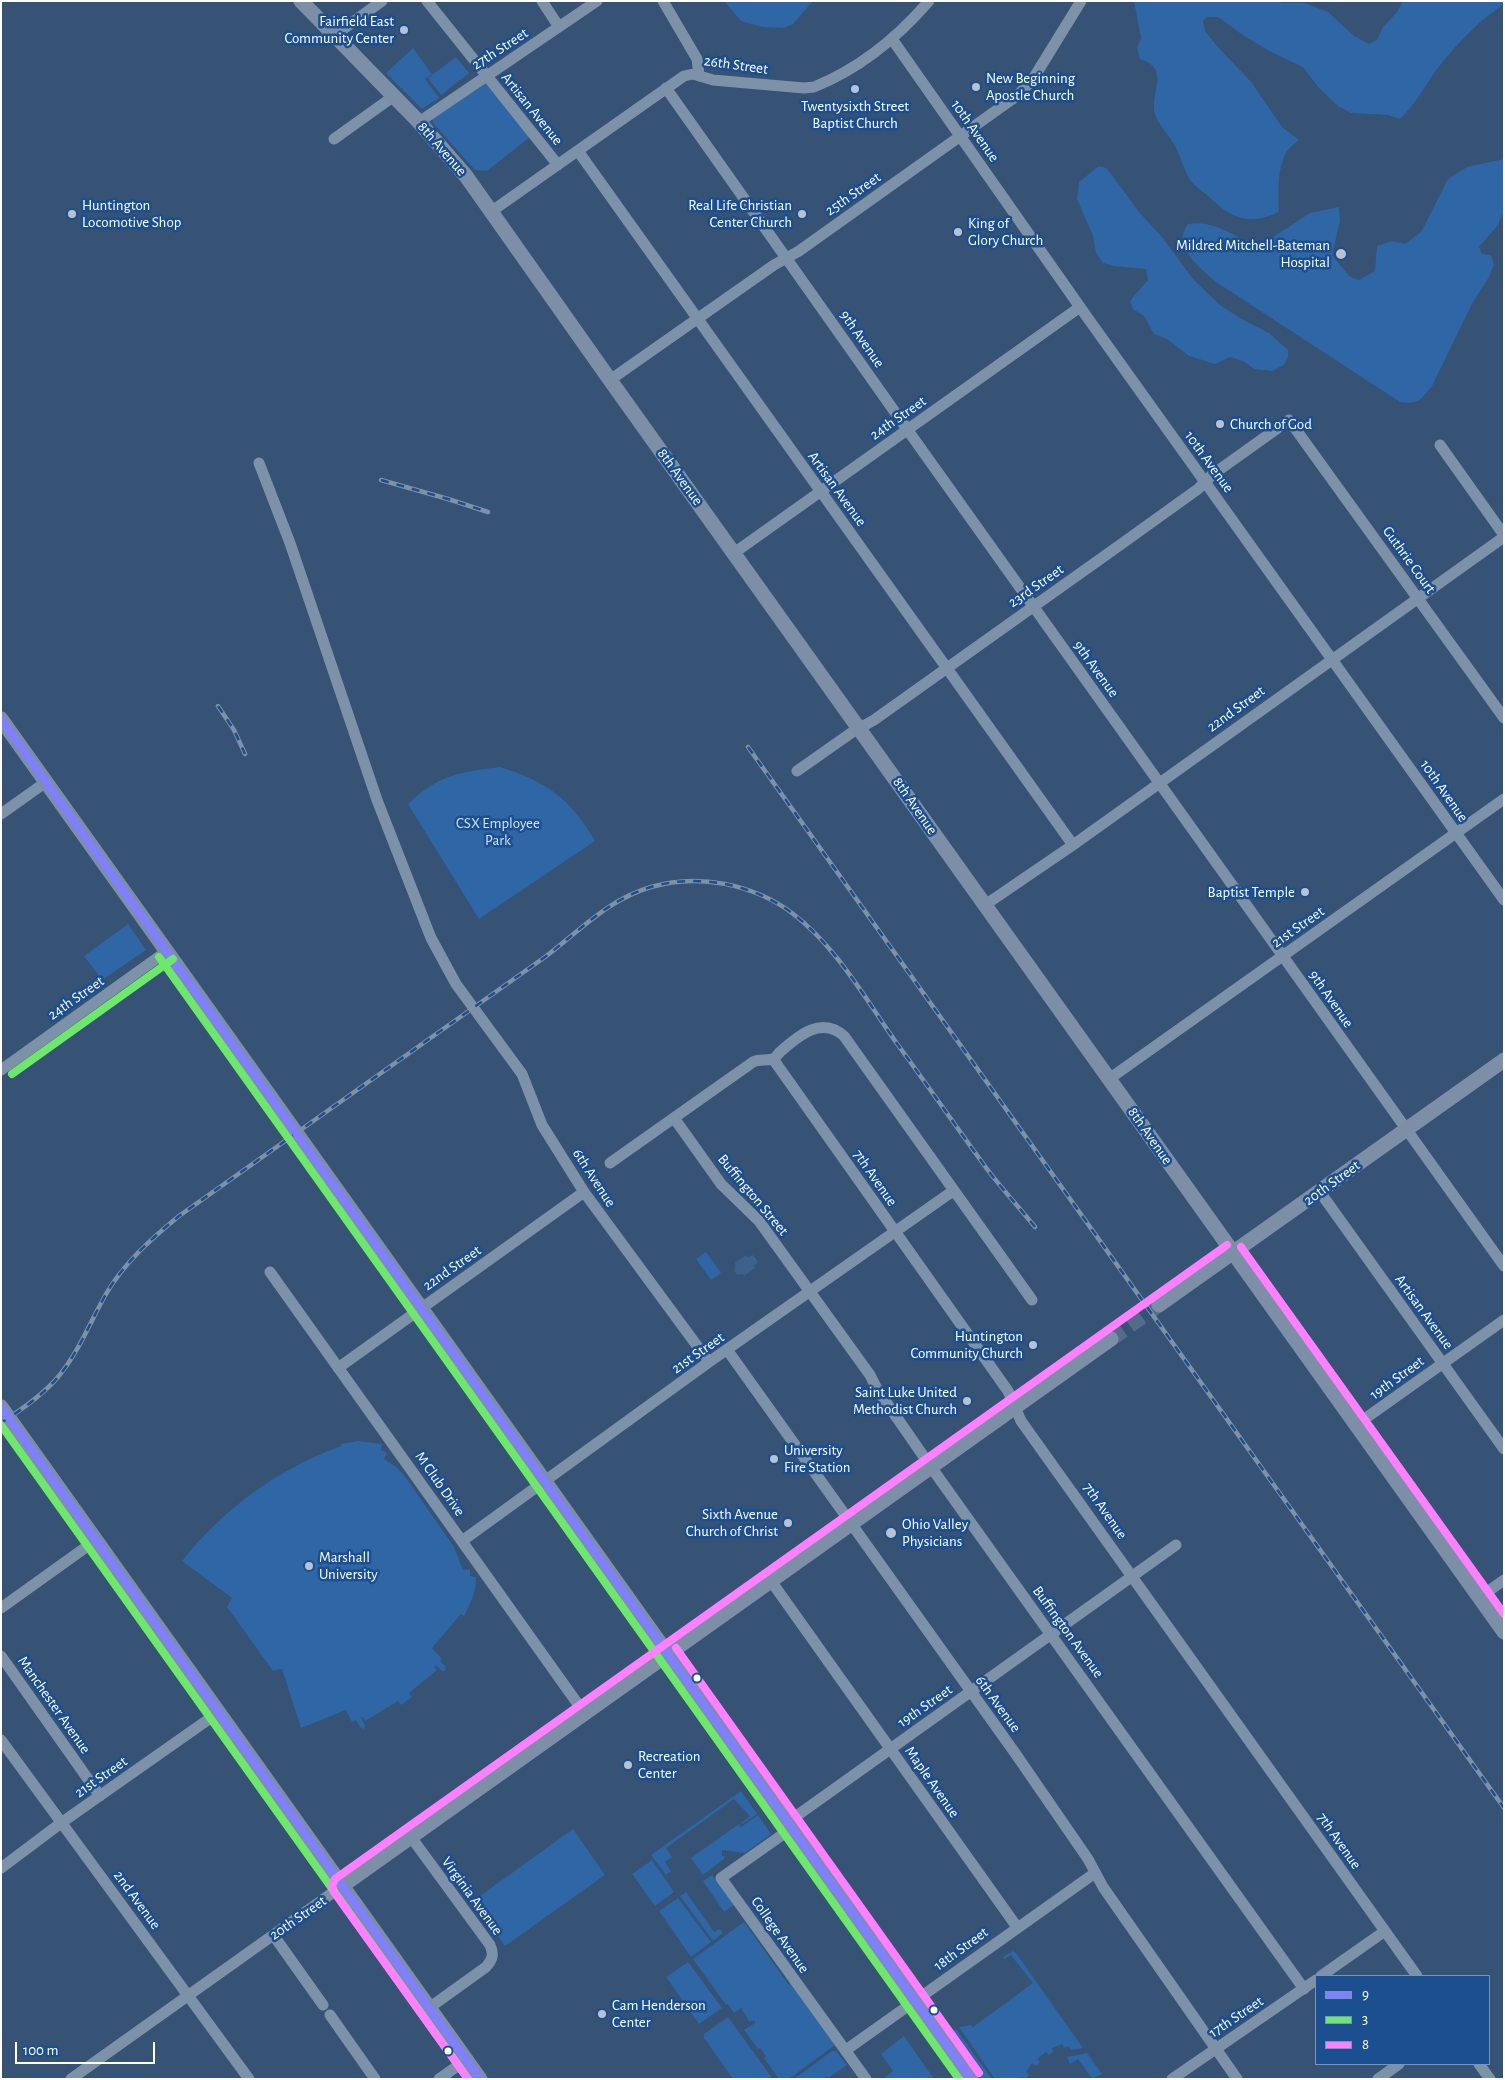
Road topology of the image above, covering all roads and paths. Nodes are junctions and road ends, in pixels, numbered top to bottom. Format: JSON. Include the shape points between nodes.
{"nodes":[{"id":1,"x":302,"y":1,"type":"edge"},
{"id":2,"x":382,"y":1,"type":"edge"},
{"id":3,"x":427,"y":1,"type":"edge"},
{"id":4,"x":542,"y":1,"type":"edge"},
{"id":5,"x":597,"y":1,"type":"edge"},
{"id":6,"x":662,"y":1,"type":"edge"},
{"id":7,"x":929,"y":1,"type":"edge"},
{"id":8,"x":1081,"y":1,"type":"edge"},
{"id":9,"x":559,"y":27,"type":"junction"},
{"id":10,"x":334,"y":35,"type":"junction"},
{"id":11,"x":892,"y":39,"type":"junction"},
{"id":12,"x":699,"y":75,"type":"junction"},
{"id":13,"x":486,"y":76,"type":"junction"},
{"id":14,"x":666,"y":88,"type":"junction"},
{"id":15,"x":394,"y":96,"type":"junction"},
{"id":16,"x":419,"y":122,"type":"junction"},
{"id":17,"x":960,"y":136,"type":"junction"},
{"id":18,"x":334,"y":139,"type":"dead end"},
{"id":19,"x":578,"y":151,"type":"junction"},
{"id":20,"x":558,"y":165,"type":"junction"},
{"id":21,"x":492,"y":211,"type":"junction"},
{"id":22,"x":787,"y":258,"type":"junction"},
{"id":23,"x":1080,"y":307,"type":"junction"},
{"id":24,"x":698,"y":319,"type":"junction"},
{"id":25,"x":610,"y":380,"type":"junction"},
{"id":26,"x":1289,"y":420,"type":"joint"},
{"id":27,"x":907,"y":430,"type":"junction"},
{"id":28,"x":1440,"y":444,"type":"dead end"},
{"id":29,"x":259,"y":463,"type":"dead end"},
{"id":30,"x":1205,"y":482,"type":"junction"},
{"id":31,"x":821,"y":491,"type":"junction"},
{"id":32,"x":1504,"y":536,"type":"edge"},
{"id":33,"x":734,"y":553,"type":"junction"},
{"id":34,"x":1418,"y":598,"type":"junction"},
{"id":35,"x":1033,"y":606,"type":"junction"},
{"id":36,"x":1332,"y":660,"type":"junction"},
{"id":37,"x":947,"y":668,"type":"junction"},
{"id":38,"x":1504,"y":718,"type":"edge"},
{"id":39,"x":1,"y":719,"type":"edge"},
{"id":40,"x":860,"y":728,"type":"junction"},
{"id":41,"x":797,"y":771,"type":"dead end"},
{"id":42,"x":46,"y":782,"type":"junction"},
{"id":43,"x":1159,"y":783,"type":"junction"},
{"id":44,"x":1504,"y":799,"type":"edge"},
{"id":45,"x":1,"y":814,"type":"edge"},
{"id":46,"x":1455,"y":833,"type":"junction"},
{"id":47,"x":1073,"y":845,"type":"junction"},
{"id":48,"x":1504,"y":900,"type":"edge"},
{"id":49,"x":985,"y":904,"type":"junction"},
{"id":50,"x":167,"y":952,"type":"junction"},
{"id":51,"x":1282,"y":956,"type":"junction"},
{"id":52,"x":773,"y":1060,"type":"junction"},
{"id":53,"x":1504,"y":1060,"type":"edge"},
{"id":54,"x":3,"y":1065,"type":"edge"},
{"id":55,"x":1110,"y":1079,"type":"junction"},
{"id":56,"x":674,"y":1118,"type":"junction"},
{"id":57,"x":1406,"y":1129,"type":"junction"},
{"id":58,"x":610,"y":1164,"type":"dead end"},
{"id":59,"x":953,"y":1191,"type":"junction"},
{"id":60,"x":584,"y":1192,"type":"junction"},
{"id":61,"x":1320,"y":1192,"type":"junction"},
{"id":62,"x":895,"y":1232,"type":"junction"},
{"id":63,"x":1233,"y":1253,"type":"junction"},
{"id":64,"x":1504,"y":1266,"type":"edge"},
{"id":65,"x":270,"y":1272,"type":"dead end"},
{"id":66,"x":810,"y":1292,"type":"junction"},
{"id":67,"x":1032,"y":1300,"type":"dead end"},
{"id":68,"x":1159,"y":1305,"type":"tunnel mouth"},
{"id":69,"x":421,"y":1308,"type":"junction"},
{"id":70,"x":1504,"y":1320,"type":"edge"},
{"id":71,"x":1111,"y":1340,"type":"tunnel mouth"},
{"id":72,"x":728,"y":1351,"type":"junction"},
{"id":73,"x":710,"y":1362,"type":"junction"},
{"id":74,"x":1443,"y":1364,"type":"junction"},
{"id":75,"x":338,"y":1368,"type":"junction"},
{"id":76,"x":1,"y":1407,"type":"edge"},
{"id":77,"x":1016,"y":1408,"type":"junction"},
{"id":78,"x":1356,"y":1425,"type":"junction"},
{"id":79,"x":1504,"y":1449,"type":"edge"},
{"id":80,"x":931,"y":1467,"type":"junction"},
{"id":81,"x":545,"y":1481,"type":"junction"},
{"id":82,"x":851,"y":1524,"type":"junction"},
{"id":83,"x":96,"y":1540,"type":"junction"},
{"id":84,"x":462,"y":1541,"type":"junction"},
{"id":85,"x":1176,"y":1545,"type":"dead end"},
{"id":86,"x":1133,"y":1577,"type":"junction"},
{"id":87,"x":1504,"y":1580,"type":"edge"},
{"id":88,"x":771,"y":1581,"type":"junction"},
{"id":89,"x":1479,"y":1598,"type":"junction"},
{"id":90,"x":1,"y":1608,"type":"edge"},
{"id":91,"x":1504,"y":1632,"type":"edge"},
{"id":92,"x":1051,"y":1634,"type":"junction"},
{"id":93,"x":668,"y":1654,"type":"junction"},
{"id":94,"x":1,"y":1656,"type":"edge"},
{"id":95,"x":970,"y":1692,"type":"junction"},
{"id":96,"x":219,"y":1712,"type":"junction"},
{"id":97,"x":585,"y":1714,"type":"junction"},
{"id":98,"x":1,"y":1740,"type":"edge"},
{"id":99,"x":890,"y":1749,"type":"junction"},
{"id":100,"x":100,"y":1796,"type":"junction"},
{"id":101,"x":62,"y":1823,"type":"junction"},
{"id":102,"x":790,"y":1825,"type":"junction"},
{"id":103,"x":411,"y":1837,"type":"junction"},
{"id":104,"x":1,"y":1868,"type":"edge"},
{"id":105,"x":1095,"y":1872,"type":"junction"},
{"id":106,"x":342,"y":1886,"type":"junction"},
{"id":107,"x":1017,"y":1928,"type":"junction"},
{"id":108,"x":1385,"y":1931,"type":"junction"},
{"id":109,"x":274,"y":1936,"type":"junction"},
{"id":110,"x":1322,"y":1975,"type":"edge"},
{"id":111,"x":1416,"y":1975,"type":"edge"},
{"id":112,"x":1315,"y":1980,"type":"edge"},
{"id":113,"x":1302,"y":1987,"type":"junction"},
{"id":114,"x":189,"y":1996,"type":"junction"},
{"id":115,"x":915,"y":2001,"type":"junction"},
{"id":116,"x":323,"y":2005,"type":"dead end"},
{"id":117,"x":429,"y":2008,"type":"junction"},
{"id":118,"x":330,"y":2015,"type":"dead end"},
{"id":119,"x":1216,"y":2049,"type":"junction"},
{"id":120,"x":846,"y":2050,"type":"junction"},
{"id":121,"x":466,"y":2060,"type":"junction"},
{"id":122,"x":1398,"y":2065,"type":"edge"},
{"id":123,"x":1480,"y":2065,"type":"edge"},
{"id":124,"x":71,"y":2079,"type":"edge"},
{"id":125,"x":249,"y":2079,"type":"edge"},
{"id":126,"x":376,"y":2079,"type":"edge"},
{"id":127,"x":440,"y":2079,"type":"edge"},
{"id":128,"x":480,"y":2079,"type":"edge"},
{"id":129,"x":866,"y":2079,"type":"edge"},
{"id":130,"x":971,"y":2079,"type":"edge"},
{"id":131,"x":1172,"y":2079,"type":"edge"},
{"id":132,"x":1237,"y":2079,"type":"edge"},
{"id":133,"x":1378,"y":2079,"type":"edge"},
{"id":134,"x":1490,"y":2079,"type":"edge"}],
"edges":[{"from":1,"to":10,"type":"main road","name":"8th Avenue"},
{"from":2,"to":10,"type":"street"},
{"from":3,"to":13,"type":"street","name":"Artisan Avenue"},
{"from":4,"to":9,"type":"street"},
{"from":5,"to":9,"type":"street","name":"27th Street"},
{"from":6,"to":12,"type":"street","via":[[698,59]]},
{"from":7,"to":11,"type":"street","name":"26th Street"},
{"from":8,"to":17,"type":"street","name":"25th Street","via":[[1028,85]]},
{"from":9,"to":13,"type":"street","name":"27th Street"},
{"from":10,"to":15,"type":"main road","name":"8th Avenue"},
{"from":11,"to":12,"type":"street","name":"26th Street","via":[[836,76],[804,91],[714,80]]},
{"from":11,"to":17,"type":"street","name":"10th Avenue"},
{"from":12,"to":14,"type":"street","name":"26th Street","via":[[684,76]]},
{"from":13,"to":16,"type":"street","name":"27th Street"},
{"from":13,"to":20,"type":"street","name":"Artisan Avenue"},
{"from":14,"to":19,"type":"street","name":"26th Street"},
{"from":14,"to":22,"type":"street","name":"9th Avenue"},
{"from":15,"to":16,"type":"main road","name":"8th Avenue"},
{"from":15,"to":18,"type":"street"},
{"from":16,"to":21,"type":"main road","name":"8th Avenue"},
{"from":17,"to":22,"type":"street","name":"25th Street"},
{"from":17,"to":23,"type":"street","name":"10th Avenue"},
{"from":19,"to":20,"type":"street","name":"26th Street"},
{"from":19,"to":24,"type":"street","name":"Artisan Avenue"},
{"from":20,"to":21,"type":"street","name":"26th Street"},
{"from":21,"to":25,"type":"main road","name":"8th Avenue"},
{"from":22,"to":24,"type":"street","name":"25th Street"},
{"from":22,"to":27,"type":"street","name":"9th Avenue"},
{"from":23,"to":27,"type":"street","name":"24th Street"},
{"from":23,"to":30,"type":"street","name":"10th Avenue"},
{"from":24,"to":25,"type":"street","name":"25th Street"},
{"from":24,"to":31,"type":"street","name":"Artisan Avenue"},
{"from":25,"to":33,"type":"main road","name":"8th Avenue"},
{"from":26,"to":30,"type":"street","name":"23rd Street"},
{"from":26,"to":34,"type":"street","name":"Guthrie Court"},
{"from":27,"to":31,"type":"street","name":"24th Street"},
{"from":27,"to":35,"type":"street","name":"9th Avenue"},
{"from":28,"to":32,"type":"street"},
{"from":29,"to":60,"type":"street","name":"6th Avenue","via":[[290,543],[393,844],[431,938],[468,1001],[522,1074],[542,1125]]},
{"from":30,"to":35,"type":"street","name":"23rd Street"},
{"from":30,"to":36,"type":"street","name":"10th Avenue"},
{"from":31,"to":33,"type":"street","name":"24th Street"},
{"from":31,"to":37,"type":"street","name":"Artisan Avenue"},
{"from":32,"to":34,"type":"street","name":"22nd Street"},
{"from":33,"to":40,"type":"main road","name":"8th Avenue"},
{"from":34,"to":36,"type":"street","name":"22nd Street"},
{"from":34,"to":38,"type":"street","name":"Guthrie Court"},
{"from":35,"to":37,"type":"street","name":"23rd Street"},
{"from":35,"to":43,"type":"street","name":"9th Avenue"},
{"from":36,"to":43,"type":"street","name":"22nd Street"},
{"from":36,"to":46,"type":"street","name":"10th Avenue"},
{"from":37,"to":40,"type":"street","name":"23rd Street"},
{"from":37,"to":47,"type":"street","name":"Artisan Avenue"},
{"from":39,"to":42,"type":"main road"},
{"from":40,"to":41,"type":"street","name":"23rd Street"},
{"from":40,"to":49,"type":"main road","name":"8th Avenue"},
{"from":42,"to":45,"type":"street"},
{"from":42,"to":50,"type":"main road"},
{"from":43,"to":47,"type":"street","name":"22nd Street"},
{"from":43,"to":51,"type":"street","name":"9th Avenue"},
{"from":44,"to":46,"type":"street","name":"21st Street"},
{"from":46,"to":48,"type":"street","name":"10th Avenue"},
{"from":46,"to":51,"type":"street","name":"21st Street"},
{"from":47,"to":49,"type":"street","name":"22nd Street"},
{"from":49,"to":55,"type":"main road","name":"8th Avenue"},
{"from":50,"to":54,"type":"street","name":"24th Street"},
{"from":50,"to":69,"type":"main road"},
{"from":51,"to":55,"type":"street","name":"21st Street"},
{"from":51,"to":57,"type":"street","name":"9th Avenue"},
{"from":52,"to":56,"type":"street","via":[[753,1062]]},
{"from":52,"to":59,"type":"street","via":[[816,1027],[836,1030],[844,1036]]},
{"from":52,"to":62,"type":"street","name":"7th Avenue"},
{"from":53,"to":57,"type":"main road","name":"20th Street"},
{"from":55,"to":63,"type":"main road","name":"8th Avenue"},
{"from":56,"to":58,"type":"street"},
{"from":56,"to":66,"type":"street","name":"Buffington Street","via":[[722,1184],[759,1220]]},
{"from":57,"to":61,"type":"main road","name":"20th Street"},
{"from":57,"to":64,"type":"street","name":"9th Avenue"},
{"from":59,"to":62,"type":"street","name":"21st Street"},
{"from":59,"to":67,"type":"street"},
{"from":60,"to":69,"type":"street","name":"22nd Street"},
{"from":60,"to":73,"type":"street","name":"6th Avenue"},
{"from":61,"to":63,"type":"main road","name":"20th Street"},
{"from":61,"to":74,"type":"street","name":"Artisan Avenue"},
{"from":62,"to":66,"type":"street","name":"21st Street"},
{"from":62,"to":77,"type":"street","name":"7th Avenue","via":[[1008,1391]]},
{"from":63,"to":68,"type":"main road","name":"20th Street"},
{"from":63,"to":78,"type":"main road","name":"8th Avenue"},
{"from":65,"to":75,"type":"street","name":"M Club Drive"},
{"from":66,"to":72,"type":"street","name":"21st Street"},
{"from":66,"to":80,"type":"street","name":"Buffington Avenue"},
{"from":69,"to":75,"type":"street","name":"22nd Street"},
{"from":69,"to":81,"type":"main road"},
{"from":70,"to":74,"type":"street","name":"19th Street"},
{"from":71,"to":77,"type":"main road","name":"20th Street"},
{"from":72,"to":73,"type":"street","name":"21st Street"},
{"from":72,"to":82,"type":"street","name":"6th Avenue"},
{"from":73,"to":81,"type":"street","name":"21st Street"},
{"from":74,"to":78,"type":"street","name":"19th Street"},
{"from":74,"to":79,"type":"street","name":"Artisan Avenue"},
{"from":75,"to":84,"type":"street","name":"M Club Drive"},
{"from":76,"to":83,"type":"main road"},
{"from":77,"to":80,"type":"main road","name":"20th Street"},
{"from":77,"to":86,"type":"street","name":"7th Avenue","via":[[1021,1421]]},
{"from":78,"to":89,"type":"main road","name":"8th Avenue"},
{"from":80,"to":82,"type":"main road","name":"20th Street"},
{"from":80,"to":92,"type":"street","name":"Buffington Avenue"},
{"from":81,"to":84,"type":"street","name":"21st Street"},
{"from":81,"to":93,"type":"main road"},
{"from":82,"to":88,"type":"main road","name":"20th Street"},
{"from":82,"to":95,"type":"street","name":"6th Avenue"},
{"from":83,"to":90,"type":"street"},
{"from":83,"to":96,"type":"main road"},
{"from":84,"to":97,"type":"street","name":"M Club Drive"},
{"from":85,"to":86,"type":"street","name":"19th Street"},
{"from":86,"to":92,"type":"street","name":"19th Street"},
{"from":86,"to":108,"type":"street","name":"7th Avenue"},
{"from":87,"to":89,"type":"street"},
{"from":88,"to":93,"type":"main road","name":"20th Street"},
{"from":88,"to":99,"type":"street","name":"Maple Avenue"},
{"from":89,"to":91,"type":"main road","name":"8th Avenue"},
{"from":92,"to":95,"type":"street","name":"19th Street"},
{"from":92,"to":113,"type":"street","name":"Buffington Avenue"},
{"from":93,"to":97,"type":"main road","name":"20th Street"},
{"from":93,"to":102,"type":"main road"},
{"from":94,"to":100,"type":"street","name":"Manchester Avenue"},
{"from":95,"to":99,"type":"street","name":"19th Street"},
{"from":95,"to":105,"type":"street","name":"6th Avenue"},
{"from":96,"to":100,"type":"street","name":"21st Street"},
{"from":96,"to":106,"type":"main road"},
{"from":97,"to":103,"type":"main road","name":"20th Street"},
{"from":98,"to":101,"type":"street","name":"2nd Avenue"},
{"from":99,"to":102,"type":"street","name":"19th Street"},
{"from":99,"to":107,"type":"street","name":"Maple Avenue"},
{"from":100,"to":101,"type":"street","name":"21st Street"},
{"from":101,"to":104,"type":"street","name":"21st Street"},
{"from":101,"to":114,"type":"street","name":"2nd Avenue"},
{"from":102,"to":115,"type":"main road"},
{"from":102,"to":120,"type":"street","name":"College Avenue","via":[[721,1878]]},
{"from":103,"to":106,"type":"main road","name":"20th Street"},
{"from":103,"to":117,"type":"street","name":"Virginia Avenue","via":[[493,1952],[486,1967]]},
{"from":105,"to":107,"type":"street","name":"18th Street"},
{"from":105,"to":119,"type":"street","name":"6th Avenue"},
{"from":106,"to":109,"type":"street","name":"20th Street"},
{"from":106,"to":117,"type":"main road"},
{"from":107,"to":115,"type":"street","name":"18th Street"},
{"from":108,"to":110,"type":"street"},
{"from":108,"to":111,"type":"street","name":"7th Avenue"},
{"from":109,"to":114,"type":"street","name":"20th Street"},
{"from":109,"to":116,"type":"street"},
{"from":112,"to":113,"type":"street","name":"17th Street"},
{"from":113,"to":119,"type":"street","name":"17th Street"},
{"from":114,"to":124,"type":"street","name":"20th Street"},
{"from":114,"to":125,"type":"street","name":"2nd Avenue"},
{"from":115,"to":120,"type":"street","name":"18th Street"},
{"from":115,"to":130,"type":"main road"},
{"from":117,"to":121,"type":"main road"},
{"from":118,"to":126,"type":"street"},
{"from":119,"to":131,"type":"street","name":"17th Street"},
{"from":119,"to":132,"type":"street","name":"6th Avenue"},
{"from":120,"to":129,"type":"street","name":"College Avenue"},
{"from":121,"to":127,"type":"street"},
{"from":121,"to":128,"type":"main road"},
{"from":122,"to":133,"type":"street"},
{"from":123,"to":134,"type":"street"}]}
